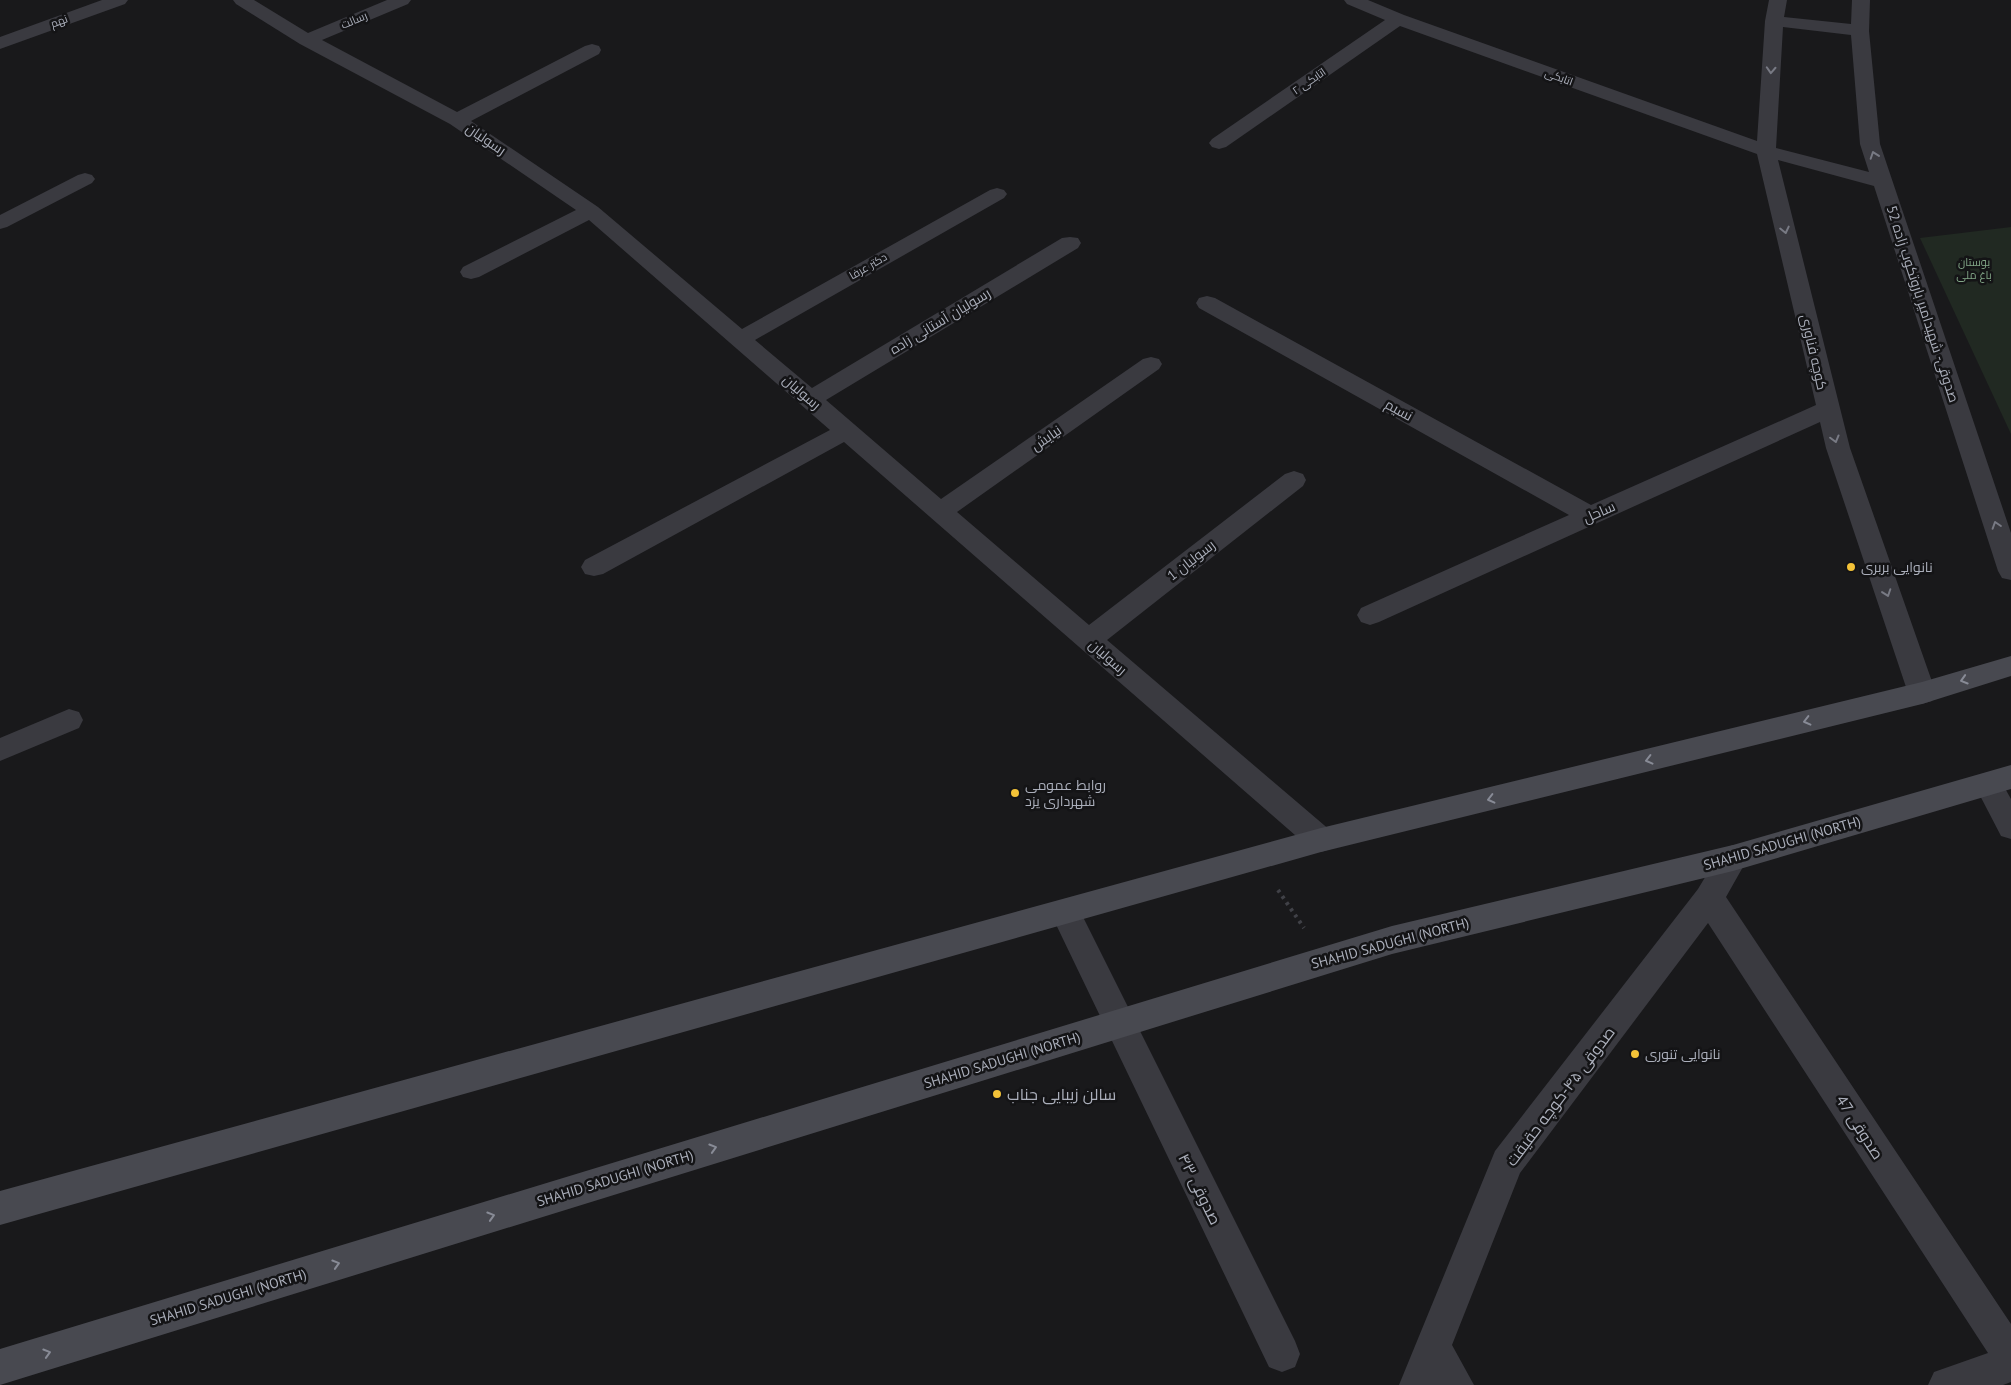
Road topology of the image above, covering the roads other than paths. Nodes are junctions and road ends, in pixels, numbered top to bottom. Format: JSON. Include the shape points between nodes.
{"nodes":[{"id":1,"x":118,"y":0,"type":"edge"},
{"id":2,"x":242,"y":0,"type":"edge"},
{"id":3,"x":402,"y":0,"type":"edge"},
{"id":4,"x":1353,"y":0,"type":"edge"},
{"id":5,"x":1861,"y":0,"type":"edge"},
{"id":6,"x":1776,"y":11,"type":"edge"},
{"id":7,"x":1398,"y":19,"type":"junction"},
{"id":8,"x":1860,"y":31,"type":"junction"},
{"id":9,"x":307,"y":40,"type":"junction"},
{"id":10,"x":0,"y":43,"type":"edge"},
{"id":11,"x":592,"y":50,"type":"dead end"},
{"id":12,"x":457,"y":120,"type":"junction"},
{"id":13,"x":1219,"y":143,"type":"dead end"},
{"id":14,"x":1766,"y":152,"type":"junction"},
{"id":15,"x":85,"y":179,"type":"dead end"},
{"id":16,"x":1883,"y":182,"type":"junction"},
{"id":17,"x":997,"y":194,"type":"dead end"},
{"id":18,"x":591,"y":211,"type":"junction"},
{"id":19,"x":0,"y":223,"type":"edge"},
{"id":20,"x":1070,"y":243,"type":"dead end"},
{"id":21,"x":471,"y":272,"type":"dead end"},
{"id":22,"x":1207,"y":303,"type":"dead end"},
{"id":23,"x":740,"y":339,"type":"junction"},
{"id":24,"x":1151,"y":364,"type":"dead end"},
{"id":25,"x":811,"y":399,"type":"junction"},
{"id":26,"x":1827,"y":409,"type":"junction"},
{"id":27,"x":846,"y":430,"type":"junction"},
{"id":28,"x":1294,"y":480,"type":"dead end"},
{"id":29,"x":940,"y":512,"type":"junction"},
{"id":30,"x":1591,"y":516,"type":"junction"},
{"id":31,"x":594,"y":567,"type":"dead end"},
{"id":32,"x":2011,"y":572,"type":"edge"},
{"id":33,"x":1370,"y":615,"type":"dead end"},
{"id":34,"x":1088,"y":640,"type":"junction"},
{"id":35,"x":2011,"y":666,"type":"edge"},
{"id":36,"x":1922,"y":693,"type":"junction"},
{"id":37,"x":69,"y":720,"type":"dead end"},
{"id":38,"x":0,"y":750,"type":"edge"},
{"id":39,"x":1999,"y":781,"type":"edge"},
{"id":40,"x":2011,"y":828,"type":"edge"},
{"id":41,"x":1321,"y":840,"type":"junction"},
{"id":42,"x":1733,"y":858,"type":"junction"},
{"id":43,"x":1709,"y":898,"type":"junction"},
{"id":44,"x":1065,"y":912,"type":"junction"},
{"id":45,"x":1118,"y":1024,"type":"junction"},
{"id":46,"x":0,"y":1208,"type":"edge"},
{"id":47,"x":1434,"y":1348,"type":"junction"},
{"id":48,"x":1282,"y":1354,"type":"dead end"},
{"id":49,"x":2011,"y":1356,"type":"edge"},
{"id":50,"x":2011,"y":1364,"type":"edge"},
{"id":51,"x":0,"y":1367,"type":"edge"},
{"id":52,"x":1418,"y":1385,"type":"edge"},
{"id":53,"x":1455,"y":1385,"type":"edge"},
{"id":54,"x":1947,"y":1385,"type":"edge"}],
"edges":[{"from":1,"to":10,"type":"street","name":"نهم"},
{"from":2,"to":9,"type":"street","name":"رسولیان"},
{"from":3,"to":9,"type":"street","name":"رسالت"},
{"from":4,"to":7,"type":"street","name":"اتابکی"},
{"from":5,"to":8,"type":"street","name":"52 صدوقی- شهیدامیر باروتکوب زاده"},
{"from":6,"to":8,"type":"street"},
{"from":6,"to":14,"type":"street","name":"کوچه فناوری","one_way":true},
{"from":7,"to":13,"type":"street","name":"اتابکی ۲"},
{"from":7,"to":14,"type":"street","name":"اتابکی"},
{"from":16,"to":8,"type":"street","name":"52 صدوقی- شهیدامیر باروتکوب زاده","one_way":true,"via":[[1870,144]]},
{"from":9,"to":12,"type":"street","name":"رسولیان"},
{"from":11,"to":12,"type":"street"},
{"from":12,"to":18,"type":"street","name":"رسولیان"},
{"from":14,"to":16,"type":"street","name":"اتابکی"},
{"from":14,"to":26,"type":"street","name":"کوچه فناوری","one_way":true},
{"from":15,"to":19,"type":"street"},
{"from":32,"to":16,"type":"street","name":"52 صدوقی- شهیدامیر باروتکوب زاده","one_way":true},
{"from":17,"to":23,"type":"street","name":"دکتر عرفا"},
{"from":18,"to":21,"type":"street"},
{"from":18,"to":23,"type":"street","name":"رسولیان"},
{"from":20,"to":25,"type":"street","name":"رسولیان آستانی زاده"},
{"from":22,"to":30,"type":"street","name":"نسیم"},
{"from":23,"to":25,"type":"street","name":"رسولیان"},
{"from":24,"to":29,"type":"street","name":"نیایش"},
{"from":25,"to":27,"type":"street","name":"رسولیان"},
{"from":26,"to":30,"type":"street","name":"ساحل"},
{"from":26,"to":36,"type":"street","name":"کوچه فناوری","one_way":true},
{"from":27,"to":29,"type":"street","name":"رسولیان"},
{"from":27,"to":31,"type":"street"},
{"from":28,"to":34,"type":"street","name":"رسولیان 1"},
{"from":29,"to":34,"type":"street","name":"رسولیان"},
{"from":30,"to":33,"type":"street","name":"ساحل"},
{"from":34,"to":41,"type":"street","name":"رسولیان"},
{"from":35,"to":36,"type":"main road","one_way":true},
{"from":36,"to":41,"type":"main road","one_way":true},
{"from":37,"to":38,"type":"street"},
{"from":39,"to":40,"type":"street"},
{"from":39,"to":42,"type":"main road","name":"SHAHID SADUGHI (NORTH)"},
{"from":41,"to":44,"type":"main road"},
{"from":42,"to":43,"type":"street","name":"صدوقی ۴۵-کوچه حقیقت"},
{"from":42,"to":45,"type":"main road","name":"SHAHID SADUGHI (NORTH)","via":[[1392,940]]},
{"from":43,"to":47,"type":"street","name":"صدوقی ۴۵-کوچه حقیقت","via":[[1507,1163]]},
{"from":43,"to":49,"type":"street","name":"صدوقی 47"},
{"from":44,"to":45,"type":"street","name":"صدوقی ۴۳"},
{"from":44,"to":46,"type":"main road"},
{"from":45,"to":48,"type":"street","name":"صدوقی ۴۳"},
{"from":51,"to":45,"type":"main road","name":"SHAHID SADUGHI (NORTH)","one_way":true},
{"from":47,"to":52,"type":"street","name":"صدوقی ۴۵-کوچه حقیقت"},
{"from":47,"to":53,"type":"street"},
{"from":50,"to":54,"type":"street"}]}
